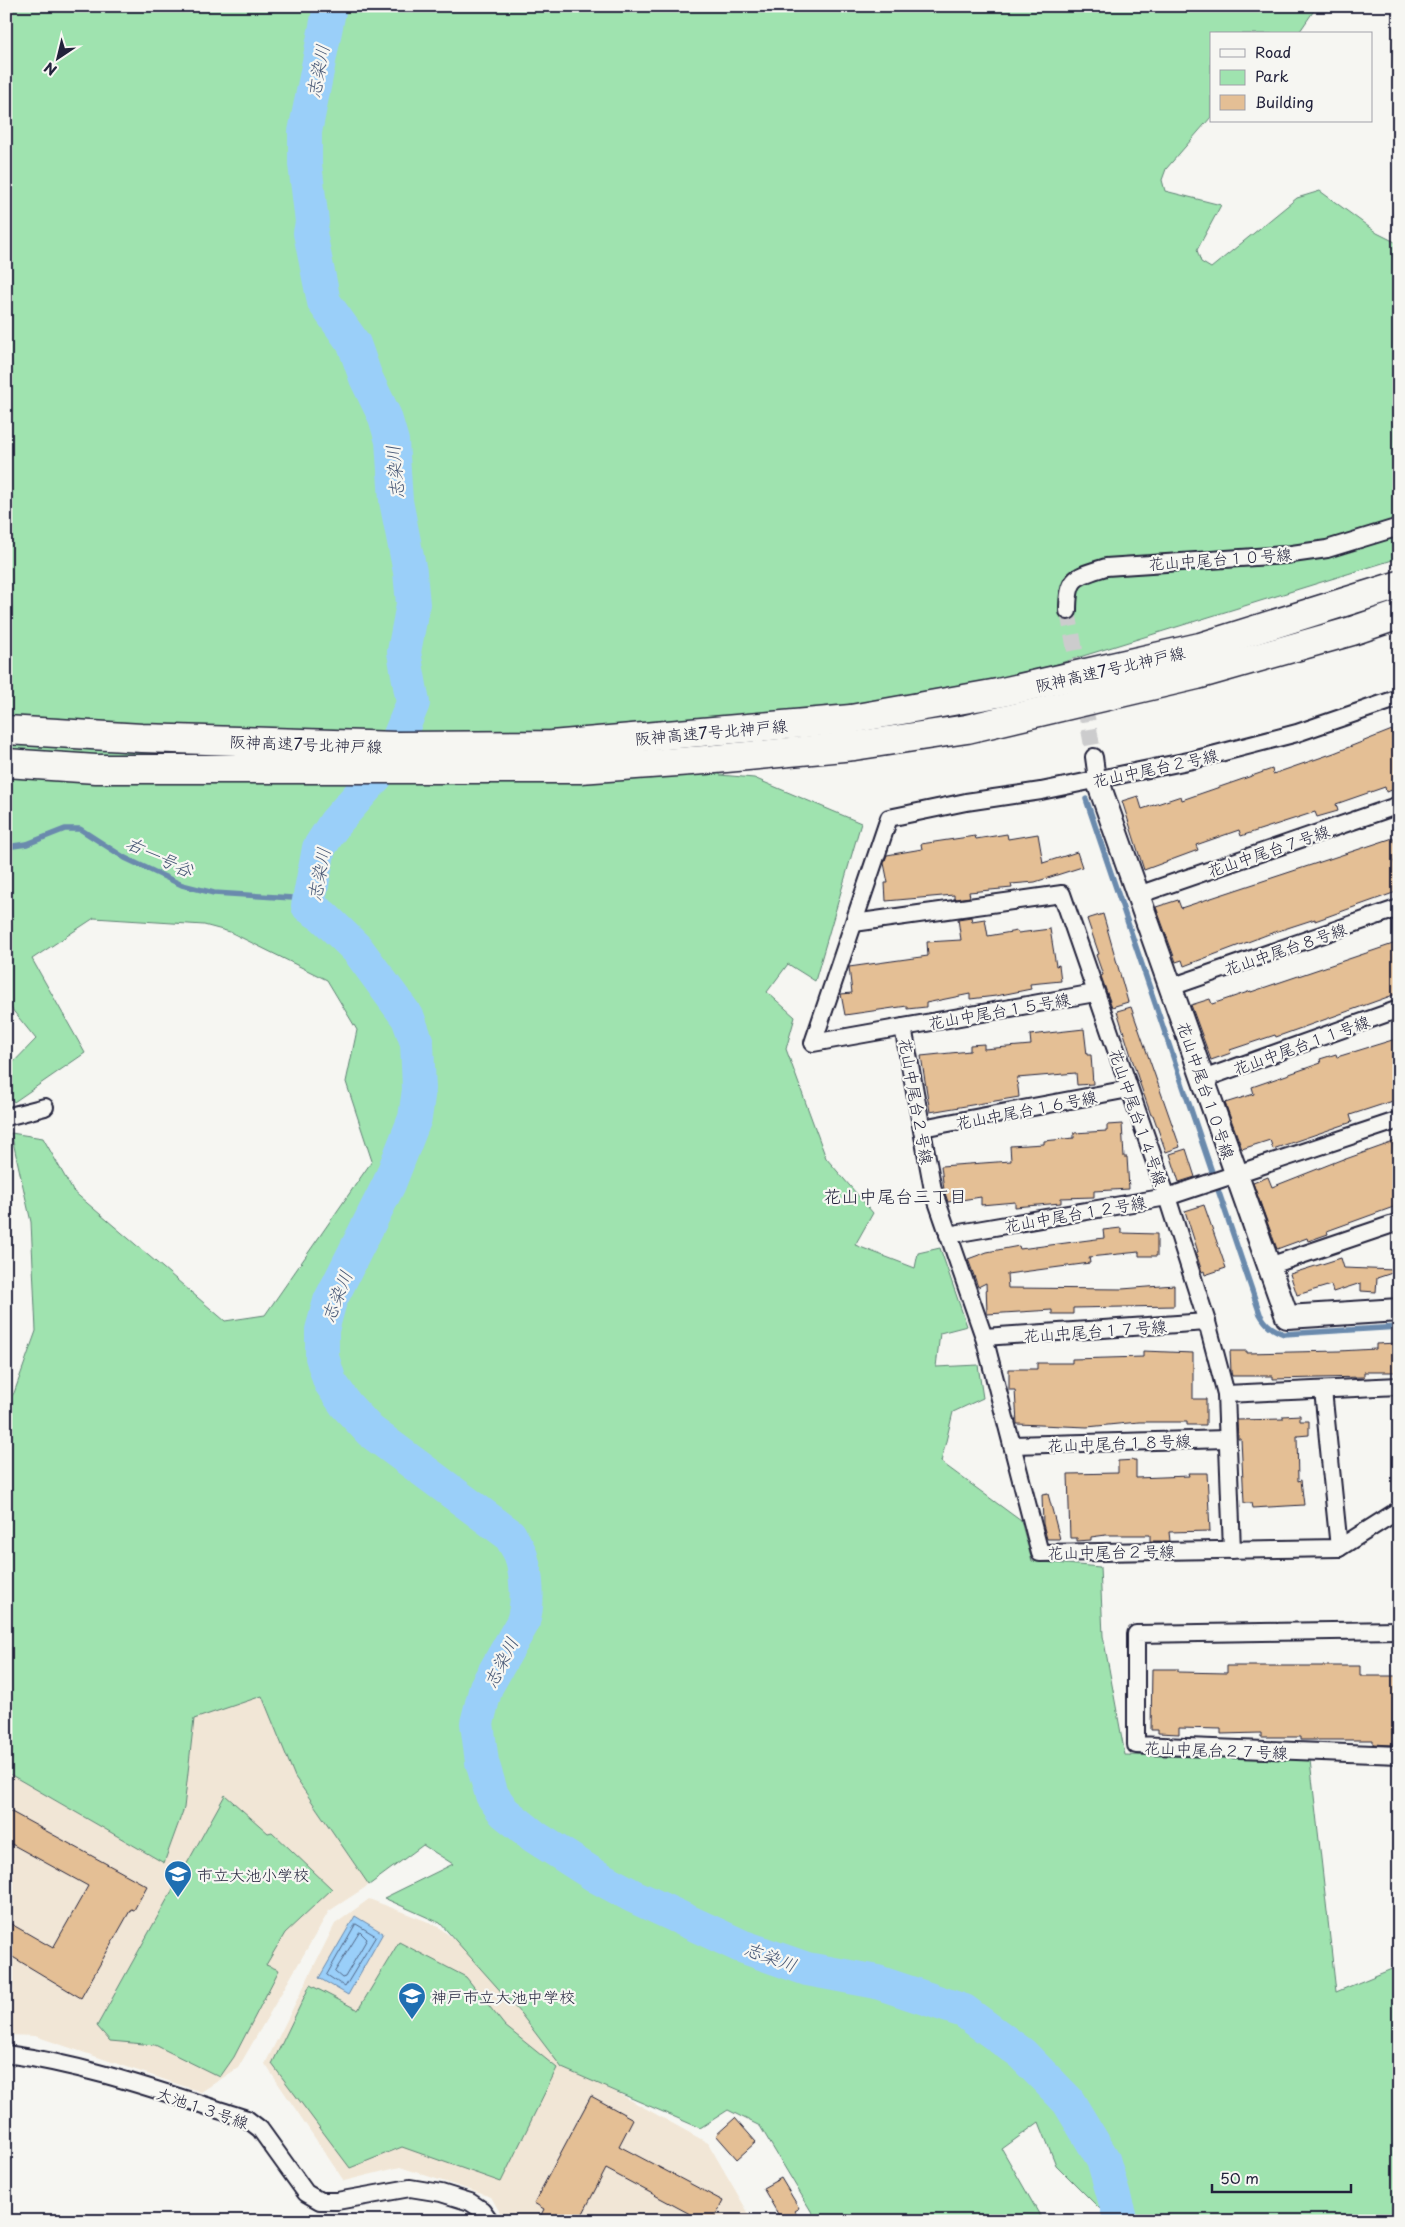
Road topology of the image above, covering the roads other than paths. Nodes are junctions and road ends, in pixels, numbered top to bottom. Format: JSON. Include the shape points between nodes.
{"nodes":[{"id":1,"x":1399,"y":527,"type":"edge"},
{"id":2,"x":1399,"y":586,"type":"edge"},
{"id":3,"x":1068,"y":611,"type":"tunnel mouth"},
{"id":4,"x":1399,"y":615,"type":"edge"},
{"id":5,"x":1399,"y":698,"type":"edge"},
{"id":6,"x":6,"y":730,"type":"edge"},
{"id":7,"x":6,"y":763,"type":"edge"},
{"id":8,"x":1096,"y":768,"type":"junction"},
{"id":9,"x":1399,"y":805,"type":"edge"},
{"id":10,"x":1138,"y":894,"type":"junction"},
{"id":11,"x":1399,"y":908,"type":"edge"},
{"id":12,"x":854,"y":923,"type":"junction"},
{"id":13,"x":1170,"y":987,"type":"junction"},
{"id":14,"x":1095,"y":993,"type":"junction"},
{"id":15,"x":1399,"y":1009,"type":"edge"},
{"id":16,"x":904,"y":1027,"type":"junction"},
{"id":17,"x":1203,"y":1080,"type":"junction"},
{"id":18,"x":1129,"y":1089,"type":"junction"},
{"id":19,"x":45,"y":1107,"type":"dead end"},
{"id":20,"x":6,"y":1117,"type":"edge"},
{"id":21,"x":1399,"y":1120,"type":"edge"},
{"id":22,"x":922,"y":1128,"type":"junction"},
{"id":23,"x":1233,"y":1176,"type":"junction"},
{"id":24,"x":1167,"y":1197,"type":"junction"},
{"id":25,"x":1399,"y":1222,"type":"edge"},
{"id":26,"x":948,"y":1235,"type":"junction"},
{"id":27,"x":1269,"y":1266,"type":"junction"},
{"id":28,"x":1399,"y":1310,"type":"edge"},
{"id":29,"x":1207,"y":1322,"type":"junction"},
{"id":30,"x":984,"y":1337,"type":"junction"},
{"id":31,"x":1399,"y":1386,"type":"edge"},
{"id":32,"x":1323,"y":1390,"type":"junction"},
{"id":33,"x":1226,"y":1394,"type":"junction"},
{"id":34,"x":1226,"y":1439,"type":"junction"},
{"id":35,"x":1012,"y":1445,"type":"junction"},
{"id":36,"x":1399,"y":1510,"type":"edge"},
{"id":37,"x":1339,"y":1548,"type":"junction"},
{"id":38,"x":1232,"y":1550,"type":"junction"},
{"id":39,"x":1399,"y":1630,"type":"edge"},
{"id":40,"x":1399,"y":1756,"type":"edge"},
{"id":41,"x":6,"y":2054,"type":"edge"},
{"id":42,"x":486,"y":2215,"type":"edge"}],
"edges":[{"from":1,"to":3,"type":"street","name":"花山中尾台１０号線","via":[[1327,549],[1285,555],[1106,567],[1072,581],[1068,592]]},
{"from":2,"to":6,"type":"highway","name":"阪神高速7号北神戸線","via":[[1200,647],[998,693],[851,718],[551,745],[396,746]]},
{"from":4,"to":7,"type":"highway","name":"阪神高速7号北神戸線","via":[[1197,675],[967,729],[854,746],[580,769],[96,769]]},
{"from":5,"to":8,"type":"street","name":"花山中尾台２号線","via":[[1297,734],[1193,760]]},
{"from":8,"to":10,"type":"street","name":"花山中尾台１０号線"},
{"from":8,"to":12,"type":"street","name":"花山中尾台２号線","via":[[1041,792],[966,802],[889,818]]},
{"from":9,"to":10,"type":"street","name":"花山中尾台７号線"},
{"from":10,"to":13,"type":"street","name":"花山中尾台１０号線"},
{"from":11,"to":13,"type":"street","name":"花山中尾台８号線"},
{"from":12,"to":14,"type":"street","name":"花山中尾台１４号線","via":[[1062,894]]},
{"from":12,"to":16,"type":"street","name":"花山中尾台２号線","via":[[814,1043]]},
{"from":13,"to":17,"type":"street","name":"花山中尾台１０号線"},
{"from":14,"to":16,"type":"street","name":"花山中尾台１５号線"},
{"from":14,"to":18,"type":"street","name":"花山中尾台１４号線"},
{"from":15,"to":17,"type":"street","name":"花山中尾台１１号線"},
{"from":16,"to":22,"type":"street","name":"花山中尾台２号線"},
{"from":17,"to":23,"type":"street","name":"花山中尾台１０号線"},
{"from":18,"to":22,"type":"street","name":"花山中尾台１６号線"},
{"from":18,"to":24,"type":"street","name":"花山中尾台１４号線"},
{"from":19,"to":20,"type":"street"},
{"from":21,"to":23,"type":"street","name":"花山中尾台１２号線"},
{"from":22,"to":26,"type":"street","name":"花山中尾台２号線","via":[[933,1190]]},
{"from":23,"to":24,"type":"street","name":"花山中尾台１２号線"},
{"from":23,"to":27,"type":"street","name":"花山中尾台１０号線"},
{"from":24,"to":26,"type":"street","name":"花山中尾台１２号線"},
{"from":24,"to":29,"type":"street","name":"花山中尾台１４号線"},
{"from":25,"to":27,"type":"street"},
{"from":26,"to":30,"type":"street","name":"花山中尾台２号線"},
{"from":27,"to":28,"type":"street","name":"花山中尾台１０号線","via":[[1287,1318]]},
{"from":29,"to":30,"type":"street","name":"花山中尾台１７号線"},
{"from":29,"to":33,"type":"street","name":"花山中尾台１４号線"},
{"from":30,"to":35,"type":"street","name":"花山中尾台２号線"},
{"from":31,"to":32,"type":"street"},
{"from":32,"to":33,"type":"street"},
{"from":32,"to":37,"type":"street"},
{"from":33,"to":34,"type":"street","name":"花山中尾台１４号線"},
{"from":34,"to":35,"type":"street","name":"花山中尾台１８号線"},
{"from":34,"to":38,"type":"street","name":"花山中尾台１４号線"},
{"from":35,"to":38,"type":"street","name":"花山中尾台２号線","via":[[1040,1553]]},
{"from":36,"to":37,"type":"street"},
{"from":37,"to":38,"type":"street","name":"花山中尾台２号線"},
{"from":39,"to":40,"type":"street","name":"花山中尾台２７号線","via":[[1136,1634],[1136,1745]]},
{"from":41,"to":42,"type":"street","name":"大池１３号線","via":[[48,2059],[247,2119],[260,2129],[306,2193],[320,2201],[410,2188],[470,2202]]}]}
